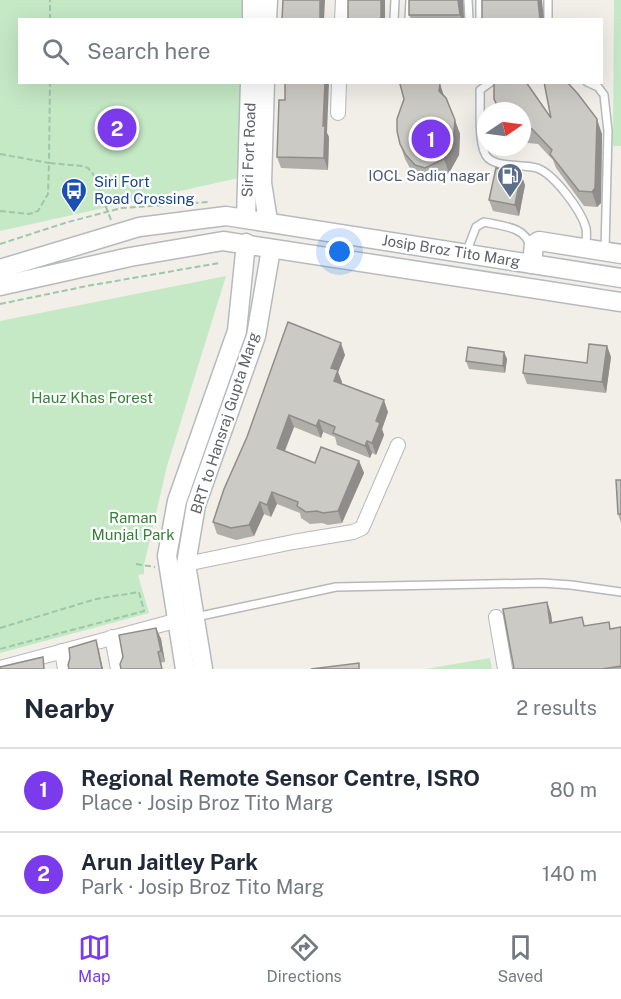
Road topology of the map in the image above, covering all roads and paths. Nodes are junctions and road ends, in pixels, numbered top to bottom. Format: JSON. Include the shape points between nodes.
{"nodes":[{"id":1,"x":50,"y":0,"type":"edge"},
{"id":2,"x":252,"y":0,"type":"edge"},
{"id":3,"x":268,"y":0,"type":"edge"},
{"id":4,"x":343,"y":0,"type":"edge"},
{"id":5,"x":395,"y":0,"type":"edge"},
{"id":6,"x":410,"y":0,"type":"edge"},
{"id":7,"x":468,"y":0,"type":"edge"},
{"id":8,"x":480,"y":0,"type":"edge"},
{"id":9,"x":548,"y":0,"type":"edge"},
{"id":10,"x":50,"y":18,"type":"edge"},
{"id":11,"x":252,"y":18,"type":"edge"},
{"id":12,"x":267,"y":18,"type":"edge"},
{"id":13,"x":342,"y":18,"type":"edge"},
{"id":14,"x":394,"y":18,"type":"edge"},
{"id":15,"x":409,"y":18,"type":"edge"},
{"id":16,"x":469,"y":18,"type":"edge"},
{"id":17,"x":480,"y":18,"type":"edge"},
{"id":18,"x":548,"y":18,"type":"edge"},
{"id":19,"x":50,"y":84,"type":"edge"},
{"id":20,"x":250,"y":84,"type":"edge"},
{"id":21,"x":265,"y":84,"type":"edge"},
{"id":22,"x":339,"y":84,"type":"edge"},
{"id":23,"x":488,"y":84,"type":"edge"},
{"id":24,"x":591,"y":84,"type":"edge"},
{"id":25,"x":338,"y":113,"type":"dead end"},
{"id":26,"x":0,"y":154,"type":"edge"},
{"id":27,"x":49,"y":163,"type":"junction"},
{"id":28,"x":217,"y":202,"type":"dead end"},
{"id":29,"x":107,"y":207,"type":"dead end"},
{"id":30,"x":0,"y":211,"type":"edge"},
{"id":31,"x":246,"y":218,"type":"junction"},
{"id":32,"x":268,"y":221,"type":"junction"},
{"id":33,"x":153,"y":226,"type":"junction"},
{"id":34,"x":246,"y":243,"type":"junction"},
{"id":35,"x":0,"y":244,"type":"edge"},
{"id":36,"x":271,"y":249,"type":"junction"},
{"id":37,"x":586,"y":249,"type":"junction"},
{"id":38,"x":156,"y":252,"type":"junction"},
{"id":39,"x":466,"y":253,"type":"junction"},
{"id":40,"x":613,"y":253,"type":"edge"},
{"id":41,"x":532,"y":259,"type":"junction"},
{"id":42,"x":219,"y":263,"type":"dead end"},
{"id":43,"x":0,"y":269,"type":"edge"},
{"id":44,"x":621,"y":278,"type":"edge"},
{"id":45,"x":0,"y":286,"type":"edge"},
{"id":46,"x":621,"y":303,"type":"edge"},
{"id":47,"x":0,"y":304,"type":"edge"},
{"id":48,"x":398,"y":445,"type":"dead end"},
{"id":49,"x":173,"y":524,"type":"junction"},
{"id":50,"x":192,"y":526,"type":"junction"},
{"id":51,"x":186,"y":564,"type":"junction"},
{"id":52,"x":621,"y":592,"type":"edge"},
{"id":53,"x":496,"y":617,"type":"dead end"},
{"id":54,"x":187,"y":618,"type":"junction"},
{"id":55,"x":0,"y":628,"type":"edge"},
{"id":56,"x":112,"y":638,"type":"junction"},
{"id":57,"x":60,"y":640,"type":"junction"},
{"id":58,"x":0,"y":649,"type":"edge"},
{"id":59,"x":0,"y":668,"type":"edge"},
{"id":60,"x":65,"y":669,"type":"edge"},
{"id":61,"x":118,"y":669,"type":"edge"},
{"id":62,"x":185,"y":669,"type":"edge"},
{"id":63,"x":203,"y":669,"type":"edge"},
{"id":64,"x":506,"y":669,"type":"edge"}],
"edges":[{"from":1,"to":10,"type":"path"},
{"from":2,"to":11,"type":"main road"},
{"from":3,"to":12,"type":"main road"},
{"from":4,"to":13,"type":"street"},
{"from":5,"to":14,"type":"lane"},
{"from":6,"to":15,"type":"lane"},
{"from":7,"to":16,"type":"lane"},
{"from":8,"to":17,"type":"lane"},
{"from":9,"to":18,"type":"lane"},
{"from":19,"to":27,"type":"path"},
{"from":20,"to":31,"type":"main road","name":"Siri Fort Road"},
{"from":21,"to":32,"type":"main road","name":"Siri Fort Road","via":[[262,183]]},
{"from":22,"to":25,"type":"street"},
{"from":23,"to":37,"type":"lane","via":[[480,90],[481,147],[496,162],[539,169],[557,183],[586,228]]},
{"from":24,"to":40,"type":"lane","via":[[604,95]]},
{"from":26,"to":27,"type":"path"},
{"from":27,"to":29,"type":"path","via":[[88,168]]},
{"from":27,"to":30,"type":"path","via":[[48,194],[38,211]]},
{"from":28,"to":35,"type":"path","via":[[122,208]]},
{"from":31,"to":32,"type":"main road","name":"Josip Broz Tito Marg"},
{"from":31,"to":33,"type":"main road","name":"Josip Broz Tito Marg","via":[[226,216]]},
{"from":32,"to":39,"type":"main road","name":"Josip Broz Tito Marg"},
{"from":33,"to":38,"type":"main road","via":[[140,233],[138,242],[144,250]]},
{"from":33,"to":43,"type":"main road","name":"Josip Broz Tito Marg"},
{"from":34,"to":36,"type":"main road","name":"Josip Broz Tito Marg"},
{"from":34,"to":38,"type":"main road","name":"Josip Broz Tito Marg","via":[[223,241]]},
{"from":34,"to":49,"type":"main road","name":"BRT to Hansraj Gupta Marg","via":[[237,330],[177,501]]},
{"from":36,"to":46,"type":"main road","name":"Josip Broz Tito Marg"},
{"from":36,"to":50,"type":"main road","name":"BRT to Hansraj Gupta Marg","via":[[256,336]]},
{"from":37,"to":40,"type":"main road"},
{"from":37,"to":41,"type":"main road","via":[[539,242],[534,244]]},
{"from":38,"to":45,"type":"main road","name":"Josip Broz Tito Marg"},
{"from":39,"to":41,"type":"main road","name":"Josip Broz Tito Marg"},
{"from":39,"to":41,"type":"lane","via":[[476,227],[483,222],[524,234]]},
{"from":41,"to":44,"type":"main road","name":"Josip Broz Tito Marg"},
{"from":42,"to":47,"type":"path"},
{"from":48,"to":51,"type":"street","via":[[362,528]]},
{"from":49,"to":50,"type":"main road"},
{"from":49,"to":54,"type":"main road","name":"BRT to Hansraj Gupta Marg","via":[[167,556]]},
{"from":50,"to":51,"type":"main road","name":"BRT to Hansraj Gupta Marg"},
{"from":51,"to":54,"type":"main road","name":"BRT to Hansraj Gupta Marg"},
{"from":52,"to":54,"type":"lane","via":[[542,583],[336,587]]},
{"from":53,"to":64,"type":"street"},
{"from":54,"to":56,"type":"street"},
{"from":54,"to":62,"type":"main road","name":"BRT to Hansraj Gupta Marg"},
{"from":54,"to":63,"type":"main road","name":"BRT to Hansraj Gupta Marg"},
{"from":55,"to":57,"type":"path","via":[[96,599],[139,592],[144,611]]},
{"from":56,"to":57,"type":"street"},
{"from":56,"to":61,"type":"street"},
{"from":57,"to":58,"type":"path"},
{"from":57,"to":59,"type":"street"},
{"from":57,"to":60,"type":"street"}]}
